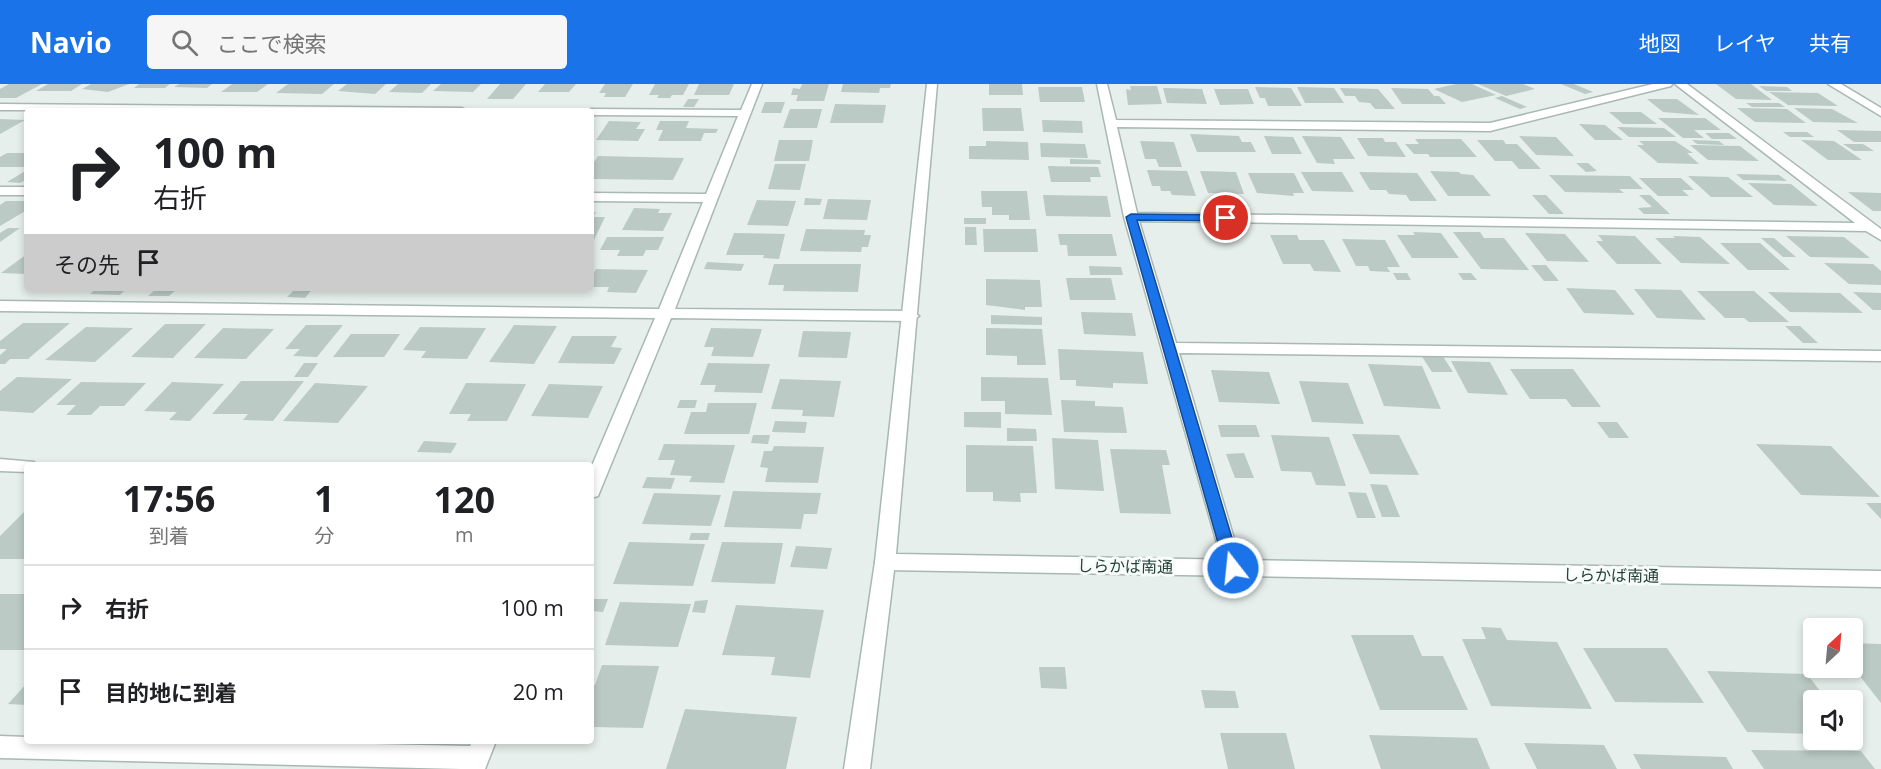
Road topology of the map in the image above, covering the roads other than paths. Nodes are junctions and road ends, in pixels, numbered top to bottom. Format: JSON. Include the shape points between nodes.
{"nodes":[{"id":1,"x":757,"y":84,"type":"edge"},
{"id":2,"x":932,"y":84,"type":"edge"},
{"id":3,"x":1102,"y":84,"type":"edge"},
{"id":4,"x":1667,"y":84,"type":"edge"},
{"id":5,"x":1680,"y":84,"type":"edge"},
{"id":6,"x":1833,"y":84,"type":"edge"},
{"id":7,"x":0,"y":107,"type":"edge"},
{"id":8,"x":116,"y":108,"type":"edge"},
{"id":9,"x":594,"y":112,"type":"edge"},
{"id":10,"x":745,"y":113,"type":"junction"},
{"id":11,"x":1881,"y":113,"type":"edge"},
{"id":12,"x":1111,"y":123,"type":"junction"},
{"id":13,"x":0,"y":191,"type":"edge"},
{"id":14,"x":24,"y":191,"type":"edge"},
{"id":15,"x":594,"y":196,"type":"edge"},
{"id":16,"x":710,"y":198,"type":"junction"},
{"id":17,"x":1131,"y":217,"type":"junction"},
{"id":18,"x":1875,"y":231,"type":"edge"},
{"id":19,"x":0,"y":306,"type":"edge"},
{"id":20,"x":665,"y":314,"type":"junction"},
{"id":21,"x":910,"y":316,"type":"junction"},
{"id":22,"x":1168,"y":348,"type":"junction"},
{"id":23,"x":1881,"y":356,"type":"edge"},
{"id":24,"x":0,"y":465,"type":"edge"},
{"id":25,"x":24,"y":466,"type":"edge"},
{"id":26,"x":594,"y":478,"type":"edge"},
{"id":27,"x":885,"y":562,"type":"junction"},
{"id":28,"x":1233,"y":568,"type":"junction"},
{"id":29,"x":1881,"y":579,"type":"edge"},
{"id":30,"x":0,"y":747,"type":"edge"},
{"id":31,"x":478,"y":756,"type":"edge"},
{"id":32,"x":857,"y":769,"type":"edge"}],
"edges":[{"from":1,"to":10,"type":"street"},
{"from":2,"to":21,"type":"street"},
{"from":3,"to":12,"type":"street"},
{"from":4,"to":12,"type":"street","via":[[1490,128]]},
{"from":5,"to":18,"type":"street"},
{"from":6,"to":11,"type":"street"},
{"from":7,"to":8,"type":"street"},
{"from":9,"to":10,"type":"street"},
{"from":10,"to":16,"type":"street"},
{"from":12,"to":17,"type":"street"},
{"from":13,"to":14,"type":"street"},
{"from":15,"to":16,"type":"street"},
{"from":16,"to":20,"type":"street"},
{"from":17,"to":18,"type":"street"},
{"from":17,"to":22,"type":"street"},
{"from":19,"to":20,"type":"street"},
{"from":20,"to":21,"type":"street"},
{"from":20,"to":26,"type":"street"},
{"from":21,"to":27,"type":"street"},
{"from":22,"to":23,"type":"street"},
{"from":22,"to":28,"type":"street"},
{"from":24,"to":25,"type":"street"},
{"from":27,"to":28,"type":"street","name":"しらかば南通"},
{"from":27,"to":32,"type":"street"},
{"from":28,"to":29,"type":"street","name":"しらかば南通"},
{"from":30,"to":31,"type":"street"}]}
